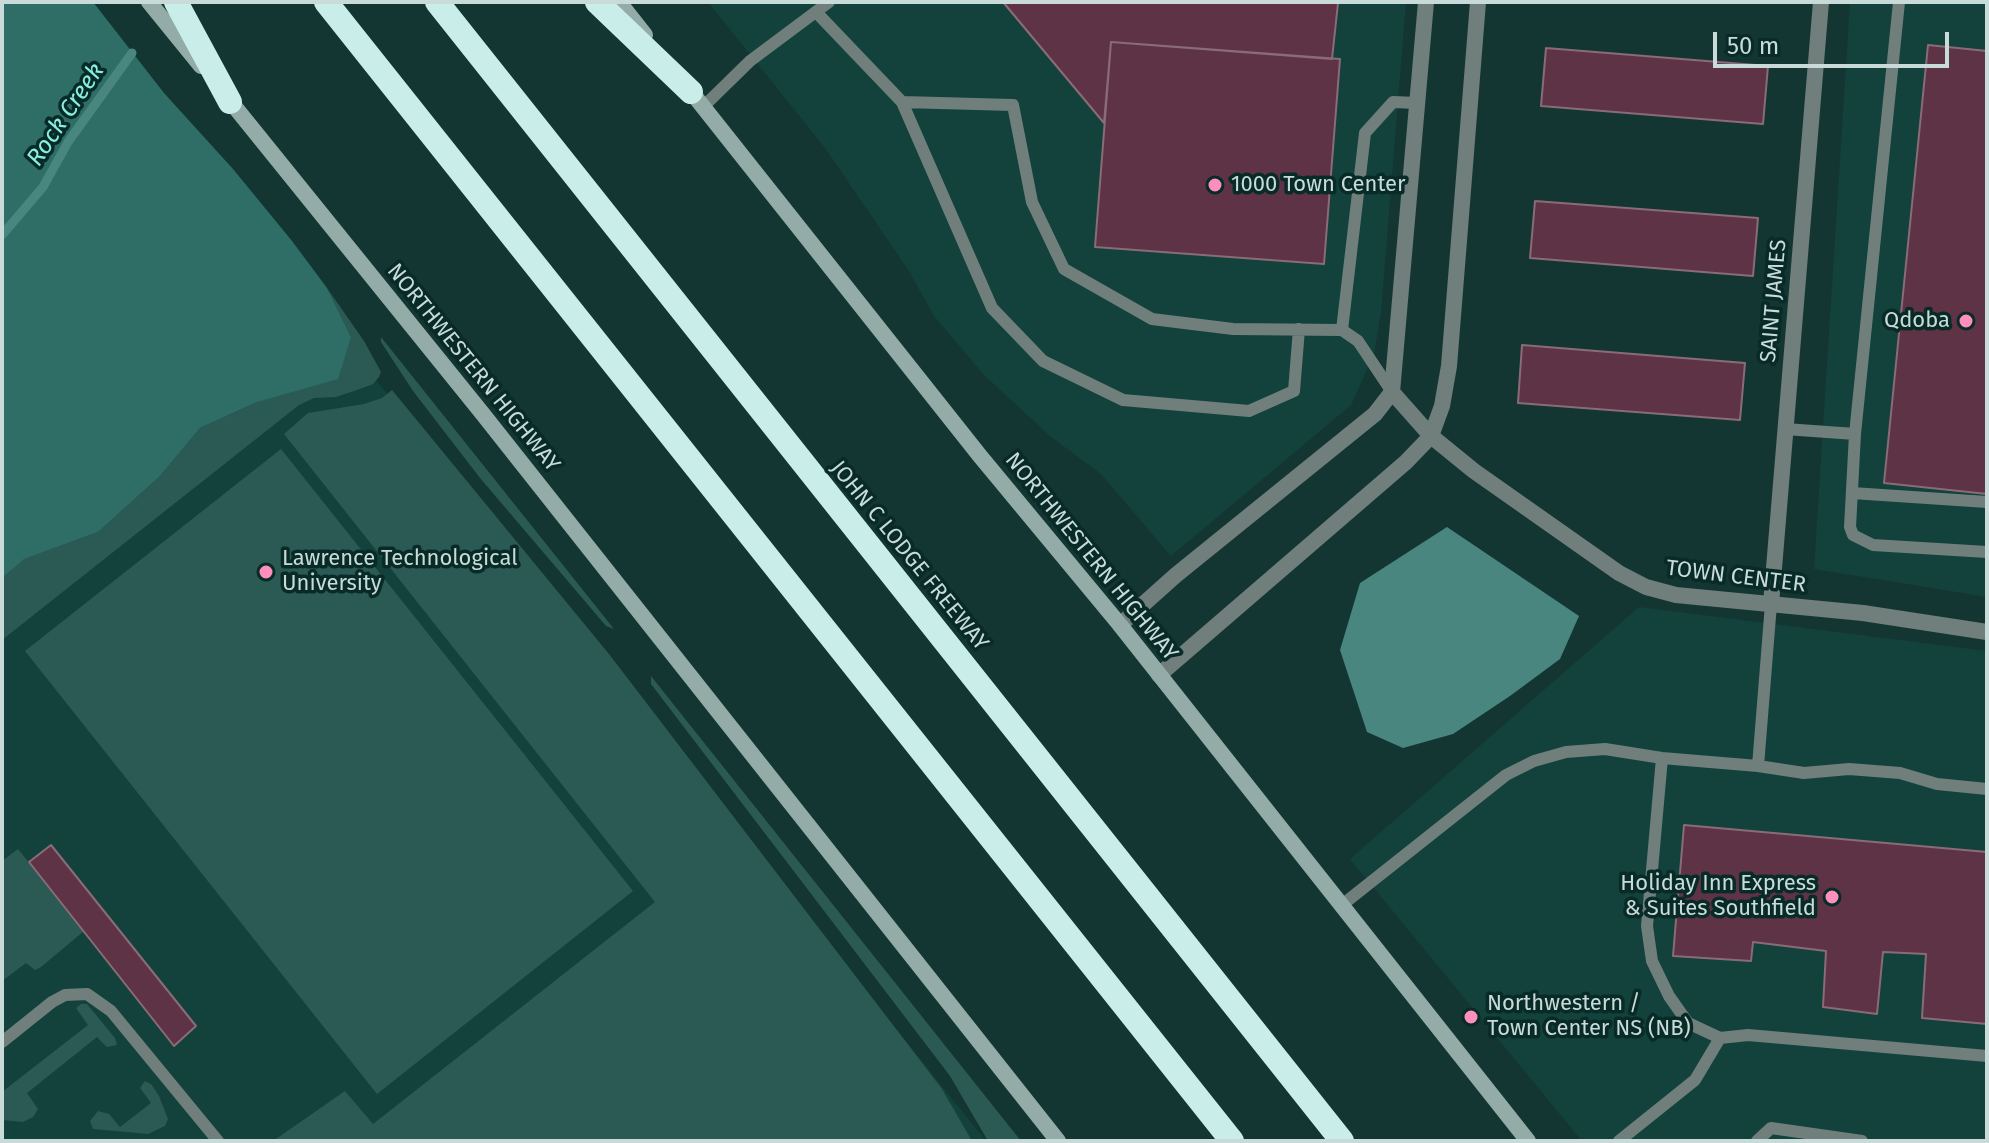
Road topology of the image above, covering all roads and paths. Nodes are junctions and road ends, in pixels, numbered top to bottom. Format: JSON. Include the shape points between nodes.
{"nodes":[{"id":1,"x":149,"y":2,"type":"edge"},
{"id":2,"x":176,"y":2,"type":"edge"},
{"id":3,"x":326,"y":2,"type":"edge"},
{"id":4,"x":437,"y":2,"type":"edge"},
{"id":5,"x":597,"y":2,"type":"edge"},
{"id":6,"x":619,"y":2,"type":"edge"},
{"id":7,"x":829,"y":2,"type":"edge"},
{"id":8,"x":1426,"y":2,"type":"edge"},
{"id":9,"x":1478,"y":2,"type":"edge"},
{"id":10,"x":1821,"y":2,"type":"edge"},
{"id":11,"x":1899,"y":2,"type":"edge"},
{"id":12,"x":816,"y":12,"type":"junction"},
{"id":13,"x":697,"y":100,"type":"junction"},
{"id":14,"x":230,"y":102,"type":"junction"},
{"id":15,"x":902,"y":102,"type":"junction"},
{"id":16,"x":1417,"y":103,"type":"junction"},
{"id":17,"x":1299,"y":329,"type":"junction"},
{"id":18,"x":1342,"y":330,"type":"junction"},
{"id":19,"x":1392,"y":392,"type":"junction"},
{"id":20,"x":1785,"y":429,"type":"junction"},
{"id":21,"x":1855,"y":434,"type":"junction"},
{"id":22,"x":1431,"y":436,"type":"junction"},
{"id":23,"x":1852,"y":493,"type":"junction"},
{"id":24,"x":1987,"y":502,"type":"edge"},
{"id":25,"x":1987,"y":552,"type":"edge"},
{"id":26,"x":1771,"y":604,"type":"junction"},
{"id":27,"x":1120,"y":625,"type":"junction"},
{"id":28,"x":1987,"y":632,"type":"edge"},
{"id":29,"x":1159,"y":675,"type":"junction"},
{"id":30,"x":1662,"y":758,"type":"junction"},
{"id":31,"x":1758,"y":766,"type":"junction"},
{"id":32,"x":1987,"y":789,"type":"edge"},
{"id":33,"x":1342,"y":905,"type":"junction"},
{"id":34,"x":1720,"y":1038,"type":"junction"},
{"id":35,"x":2,"y":1042,"type":"edge"},
{"id":36,"x":1987,"y":1056,"type":"edge"},
{"id":37,"x":218,"y":1141,"type":"edge"},
{"id":38,"x":1058,"y":1141,"type":"edge"},
{"id":39,"x":1232,"y":1141,"type":"edge"},
{"id":40,"x":1342,"y":1141,"type":"edge"},
{"id":41,"x":1528,"y":1141,"type":"edge"},
{"id":42,"x":1619,"y":1141,"type":"edge"},
{"id":43,"x":1757,"y":1141,"type":"edge"},
{"id":44,"x":1862,"y":1141,"type":"edge"}],
"edges":[{"from":1,"to":14,"type":"main road","name":"NORTHWESTERN HIGHWAY"},
{"from":2,"to":14,"type":"highway"},
{"from":3,"to":39,"type":"highway"},
{"from":4,"to":40,"type":"highway","name":"JOHN C LODGE FREEWAY"},
{"from":5,"to":13,"type":"highway"},
{"from":6,"to":13,"type":"main road","name":"NORTHWESTERN HIGHWAY"},
{"from":7,"to":12,"type":"lane"},
{"from":8,"to":16,"type":"street"},
{"from":9,"to":22,"type":"street","via":[[1449,366]]},
{"from":10,"to":20,"type":"street","name":"SAINT JAMES"},
{"from":11,"to":21,"type":"lane"},
{"from":12,"to":13,"type":"lane"},
{"from":12,"to":15,"type":"lane"},
{"from":13,"to":27,"type":"main road","name":"NORTHWESTERN HIGHWAY"},
{"from":14,"to":38,"type":"main road","name":"NORTHWESTERN HIGHWAY"},
{"from":15,"to":17,"type":"lane","via":[[1013,105],[1032,202],[1064,269],[1152,319],[1233,329]]},
{"from":15,"to":17,"type":"lane","via":[[992,308],[1043,361],[1123,400],[1249,411],[1294,391]]},
{"from":16,"to":18,"type":"lane","via":[[1393,102],[1365,133]]},
{"from":16,"to":19,"type":"street"},
{"from":17,"to":18,"type":"lane"},
{"from":18,"to":19,"type":"lane","via":[[1358,341]]},
{"from":19,"to":22,"type":"street","name":"TOWN CENTER"},
{"from":19,"to":27,"type":"street","via":[[1375,414]]},
{"from":20,"to":21,"type":"lane"},
{"from":20,"to":26,"type":"street","name":"SAINT JAMES"},
{"from":21,"to":23,"type":"lane"},
{"from":22,"to":26,"type":"street","name":"TOWN CENTER","via":[[1619,573],[1646,587]]},
{"from":22,"to":29,"type":"street"},
{"from":23,"to":24,"type":"lane"},
{"from":23,"to":25,"type":"lane","via":[[1850,527],[1861,541]]},
{"from":26,"to":28,"type":"street","name":"TOWN CENTER"},
{"from":26,"to":31,"type":"lane"},
{"from":27,"to":29,"type":"main road","name":"NORTHWESTERN HIGHWAY"},
{"from":29,"to":33,"type":"main road","name":"NORTHWESTERN HIGHWAY"},
{"from":30,"to":31,"type":"lane"},
{"from":30,"to":33,"type":"lane","via":[[1605,749],[1534,761],[1506,775]]},
{"from":30,"to":34,"type":"lane","via":[[1647,926],[1652,961],[1688,1023]]},
{"from":31,"to":32,"type":"lane","via":[[1804,773],[1900,773],[1937,784]]},
{"from":33,"to":41,"type":"main road","name":"NORTHWESTERN HIGHWAY"},
{"from":34,"to":36,"type":"lane","via":[[1748,1035]]},
{"from":34,"to":42,"type":"lane","via":[[1695,1080]]},
{"from":35,"to":37,"type":"lane","via":[[52,1002],[87,994],[111,1011]]},
{"from":43,"to":44,"type":"lane","via":[[1771,1128]]}]}
